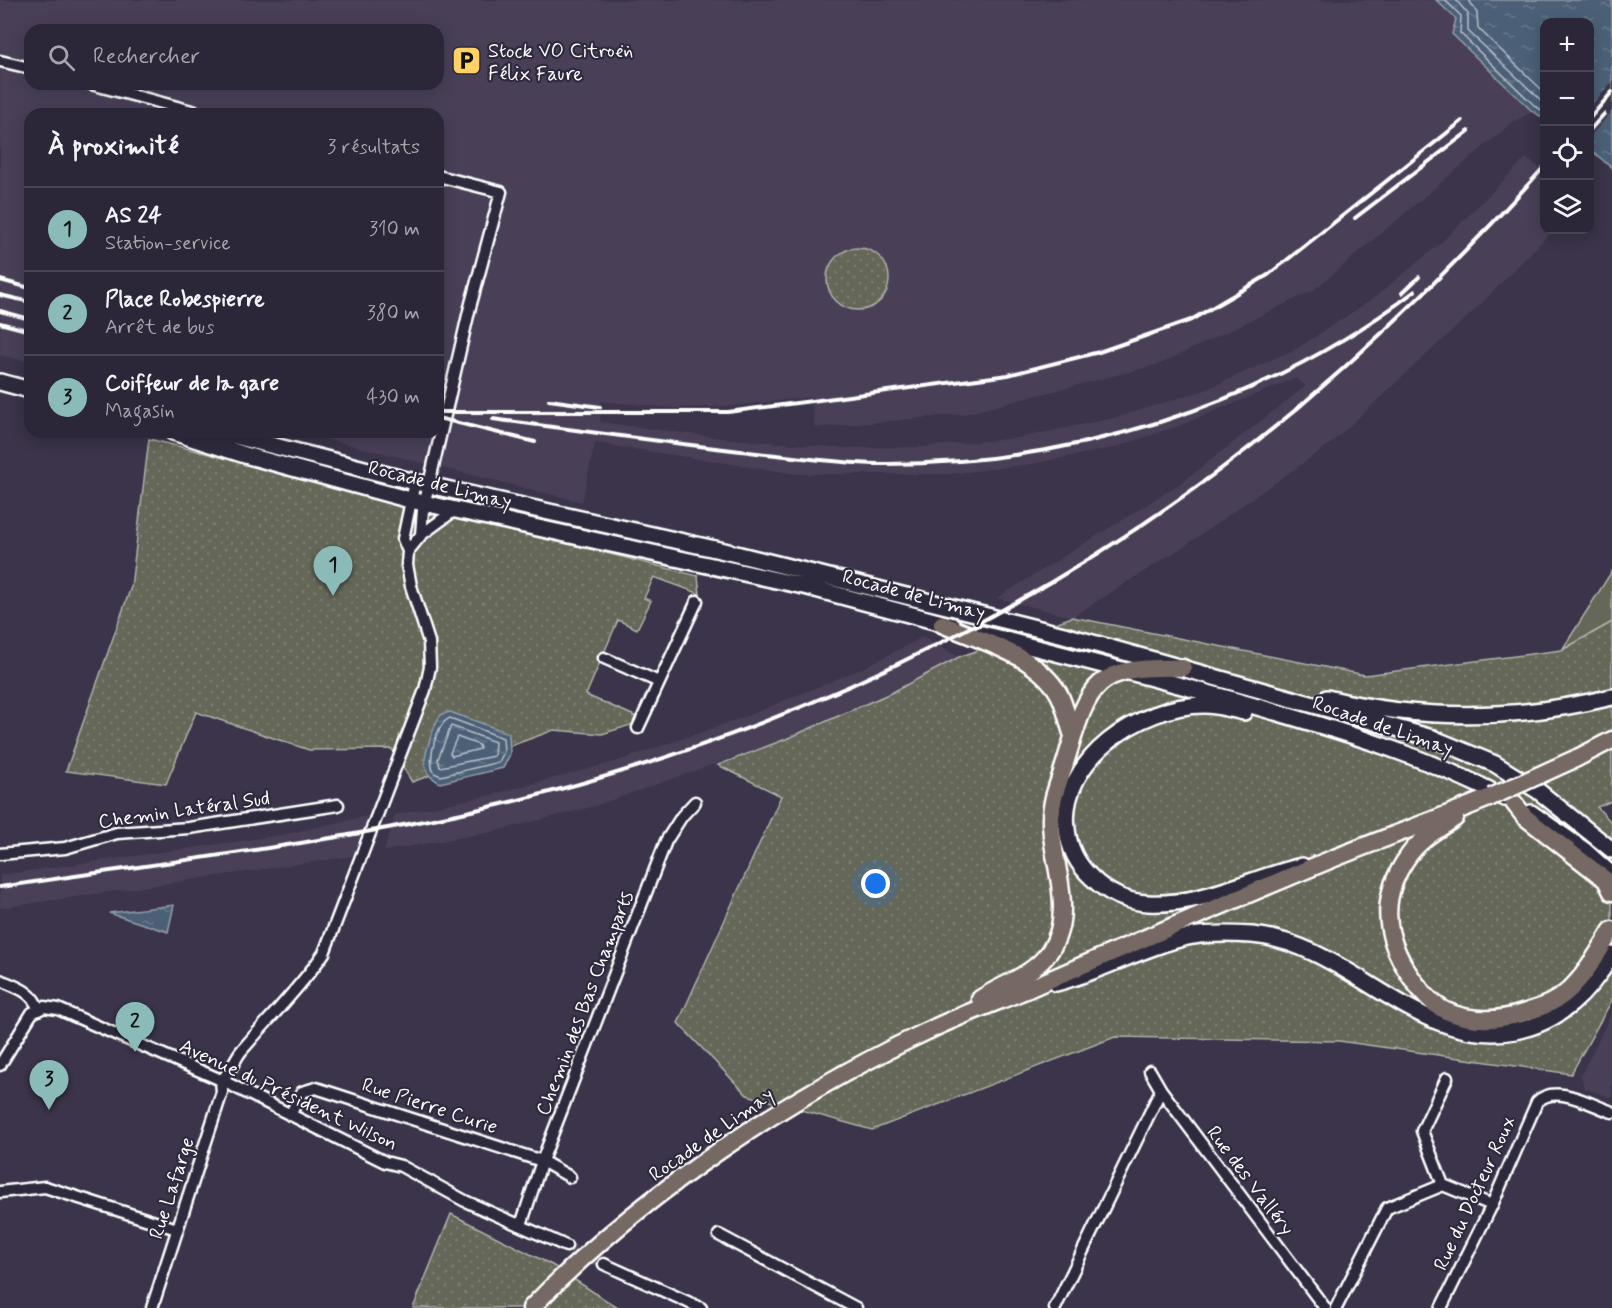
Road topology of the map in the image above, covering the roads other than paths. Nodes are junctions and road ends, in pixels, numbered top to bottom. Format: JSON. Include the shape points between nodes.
{"nodes":[{"id":1,"x":0,"y":61,"type":"edge"},
{"id":2,"x":24,"y":67,"type":"edge"},
{"id":3,"x":113,"y":90,"type":"edge"},
{"id":4,"x":181,"y":108,"type":"edge"},
{"id":5,"x":444,"y":178,"type":"edge"},
{"id":6,"x":0,"y":382,"type":"edge"},
{"id":7,"x":24,"y":388,"type":"edge"},
{"id":8,"x":444,"y":403,"type":"edge"},
{"id":9,"x":193,"y":438,"type":"edge"},
{"id":10,"x":243,"y":438,"type":"edge"},
{"id":11,"x":434,"y":438,"type":"edge"},
{"id":12,"x":422,"y":484,"type":"junction"},
{"id":13,"x":418,"y":502,"type":"junction"},
{"id":14,"x":455,"y":510,"type":"junction"},
{"id":15,"x":421,"y":535,"type":"junction"},
{"id":16,"x":408,"y":551,"type":"junction"},
{"id":17,"x":697,"y":601,"type":"dead end"},
{"id":18,"x":942,"y":624,"type":"junction"},
{"id":19,"x":604,"y":658,"type":"dead end"},
{"id":20,"x":1183,"y":668,"type":"junction"},
{"id":21,"x":1121,"y":670,"type":"junction"},
{"id":22,"x":1230,"y":681,"type":"junction"},
{"id":23,"x":659,"y":682,"type":"junction"},
{"id":24,"x":1612,"y":697,"type":"edge"},
{"id":25,"x":638,"y":728,"type":"dead end"},
{"id":26,"x":1330,"y":728,"type":"junction"},
{"id":27,"x":1072,"y":733,"type":"junction"},
{"id":28,"x":1612,"y":740,"type":"edge"},
{"id":29,"x":1486,"y":799,"type":"junction"},
{"id":30,"x":695,"y":802,"type":"dead end"},
{"id":31,"x":1514,"y":803,"type":"junction"},
{"id":32,"x":338,"y":805,"type":"dead end"},
{"id":33,"x":1612,"y":850,"type":"edge"},
{"id":34,"x":0,"y":854,"type":"edge"},
{"id":35,"x":1333,"y":859,"type":"junction"},
{"id":36,"x":1612,"y":875,"type":"edge"},
{"id":37,"x":1612,"y":892,"type":"edge"},
{"id":38,"x":1612,"y":930,"type":"edge"},
{"id":39,"x":1612,"y":955,"type":"edge"},
{"id":40,"x":0,"y":980,"type":"edge"},
{"id":41,"x":1026,"y":990,"type":"junction"},
{"id":42,"x":38,"y":1008,"type":"junction"},
{"id":43,"x":937,"y":1026,"type":"junction"},
{"id":44,"x":0,"y":1065,"type":"edge"},
{"id":45,"x":1150,"y":1071,"type":"dead end"},
{"id":46,"x":1447,"y":1078,"type":"dead end"},
{"id":47,"x":221,"y":1080,"type":"junction"},
{"id":48,"x":1161,"y":1090,"type":"junction"},
{"id":49,"x":1612,"y":1112,"type":"edge"},
{"id":50,"x":290,"y":1116,"type":"junction"},
{"id":51,"x":542,"y":1161,"type":"junction"},
{"id":52,"x":570,"y":1177,"type":"dead end"},
{"id":53,"x":1443,"y":1185,"type":"junction"},
{"id":54,"x":0,"y":1192,"type":"edge"},
{"id":55,"x":1492,"y":1205,"type":"junction"},
{"id":56,"x":521,"y":1225,"type":"junction"},
{"id":57,"x":177,"y":1228,"type":"junction"},
{"id":58,"x":719,"y":1235,"type":"dead end"},
{"id":59,"x":566,"y":1246,"type":"tunnel mouth"},
{"id":60,"x":604,"y":1264,"type":"tunnel mouth"},
{"id":61,"x":152,"y":1308,"type":"edge"},
{"id":62,"x":531,"y":1308,"type":"edge"},
{"id":63,"x":701,"y":1308,"type":"edge"},
{"id":64,"x":856,"y":1308,"type":"edge"},
{"id":65,"x":1055,"y":1308,"type":"edge"},
{"id":66,"x":1324,"y":1308,"type":"edge"},
{"id":67,"x":1336,"y":1308,"type":"edge"},
{"id":68,"x":1440,"y":1308,"type":"edge"}],
"edges":[{"from":1,"to":2,"type":"street"},
{"from":3,"to":4,"type":"street"},
{"from":5,"to":8,"type":"street","via":[[501,192]]},
{"from":6,"to":7,"type":"main road"},
{"from":9,"to":13,"type":"main road","name":"Rocade de Limay"},
{"from":10,"to":12,"type":"main road","name":"Rocade de Limay"},
{"from":11,"to":12,"type":"street"},
{"from":12,"to":13,"type":"street"},
{"from":12,"to":20,"type":"main road","name":"Rocade de Limay","via":[[735,553]]},
{"from":13,"to":14,"type":"main road","name":"Rocade de Limay"},
{"from":13,"to":15,"type":"street"},
{"from":13,"to":16,"type":"street","via":[[403,539]]},
{"from":14,"to":15,"type":"street"},
{"from":14,"to":18,"type":"main road","name":"Rocade de Limay","via":[[808,587]]},
{"from":15,"to":16,"type":"street"},
{"from":16,"to":47,"type":"street","via":[[411,586],[429,642],[430,667],[425,690],[324,952],[306,980],[240,1052]]},
{"from":17,"to":23,"type":"street"},
{"from":18,"to":21,"type":"main road","name":"Rocade de Limay"},
{"from":18,"to":27,"type":"main road","via":[[1045,674],[1060,695]]},
{"from":19,"to":23,"type":"street"},
{"from":20,"to":21,"type":"main road"},
{"from":20,"to":22,"type":"main road","name":"Rocade de Limay"},
{"from":21,"to":26,"type":"main road","name":"Rocade de Limay"},
{"from":21,"to":27,"type":"main road","via":[[1090,694]]},
{"from":22,"to":24,"type":"main road","via":[[1416,714],[1533,712]]},
{"from":22,"to":33,"type":"main road","name":"Rocade de Limay","via":[[1432,738],[1495,764],[1537,790]]},
{"from":23,"to":25,"type":"street"},
{"from":26,"to":31,"type":"main road","name":"Rocade de Limay","via":[[1413,754]]},
{"from":26,"to":35,"type":"main road","via":[[1203,705],[1163,712],[1129,727],[1087,762],[1070,793],[1066,820],[1069,843],[1087,873],[1116,895],[1145,903],[1209,895],[1269,873]]},
{"from":27,"to":43,"type":"main road","via":[[1052,806],[1063,909],[1056,938],[1050,951],[1030,971]]},
{"from":28,"to":29,"type":"main road","bridge":true},
{"from":29,"to":35,"type":"main road"},
{"from":29,"to":38,"type":"main road","via":[[1422,840],[1398,874],[1389,904],[1393,947],[1429,1000],[1445,1011],[1481,1021],[1541,1007],[1566,993],[1587,970]]},
{"from":30,"to":51,"type":"street","name":"Chemin des Bas Champarts","via":[[666,841]]},
{"from":31,"to":36,"type":"main road","name":"Rocade de Limay","via":[[1585,851]]},
{"from":31,"to":37,"type":"main road","via":[[1525,817],[1606,880]]},
{"from":32,"to":34,"type":"street","name":"Chemin Latéral Sud","via":[[189,828],[117,833],[65,848]]},
{"from":35,"to":41,"type":"main road"},
{"from":39,"to":41,"type":"main road","via":[[1592,985],[1565,1011],[1528,1029],[1503,1033],[1480,1034],[1454,1028],[1396,1000],[1315,951],[1253,935],[1194,936],[1159,945],[1085,975]]},
{"from":40,"to":42,"type":"street","via":[[27,993]]},
{"from":41,"to":43,"type":"main road"},
{"from":42,"to":44,"type":"street"},
{"from":42,"to":47,"type":"street","name":"Avenue du Président Wilson","via":[[50,1007],[73,1014]]},
{"from":43,"to":62,"type":"main road","name":"Rocade de Limay","via":[[792,1103],[714,1154],[617,1229]]},
{"from":45,"to":48,"type":"street","name":"Rue des Valléry"},
{"from":46,"to":53,"type":"street","via":[[1422,1131]]},
{"from":47,"to":50,"type":"street","name":"Avenue du Président Wilson"},
{"from":47,"to":57,"type":"street","name":"Rue Lafarge","via":[[222,1092]]},
{"from":48,"to":65,"type":"street"},
{"from":48,"to":66,"type":"street","name":"Rue des Valléry"},
{"from":49,"to":55,"type":"street","name":"Rue du Docteur Roux","via":[[1560,1094],[1544,1096],[1530,1117]]},
{"from":50,"to":51,"type":"street","name":"Rue Pierre Curie","via":[[302,1092],[316,1088]]},
{"from":50,"to":56,"type":"street","name":"Avenue du Président Wilson"},
{"from":51,"to":52,"type":"street","name":"Rue Pierre Curie"},
{"from":51,"to":56,"type":"street","name":"Chemin des Bas Champarts"},
{"from":53,"to":55,"type":"street"},
{"from":53,"to":67,"type":"street","via":[[1387,1208]]},
{"from":54,"to":57,"type":"street","via":[[45,1186]]},
{"from":55,"to":68,"type":"street","name":"Rue du Docteur Roux"},
{"from":56,"to":59,"type":"street","name":"Avenue du Président Wilson"},
{"from":57,"to":61,"type":"street","name":"Rue Lafarge"},
{"from":58,"to":64,"type":"street"},
{"from":60,"to":63,"type":"street"}]}
